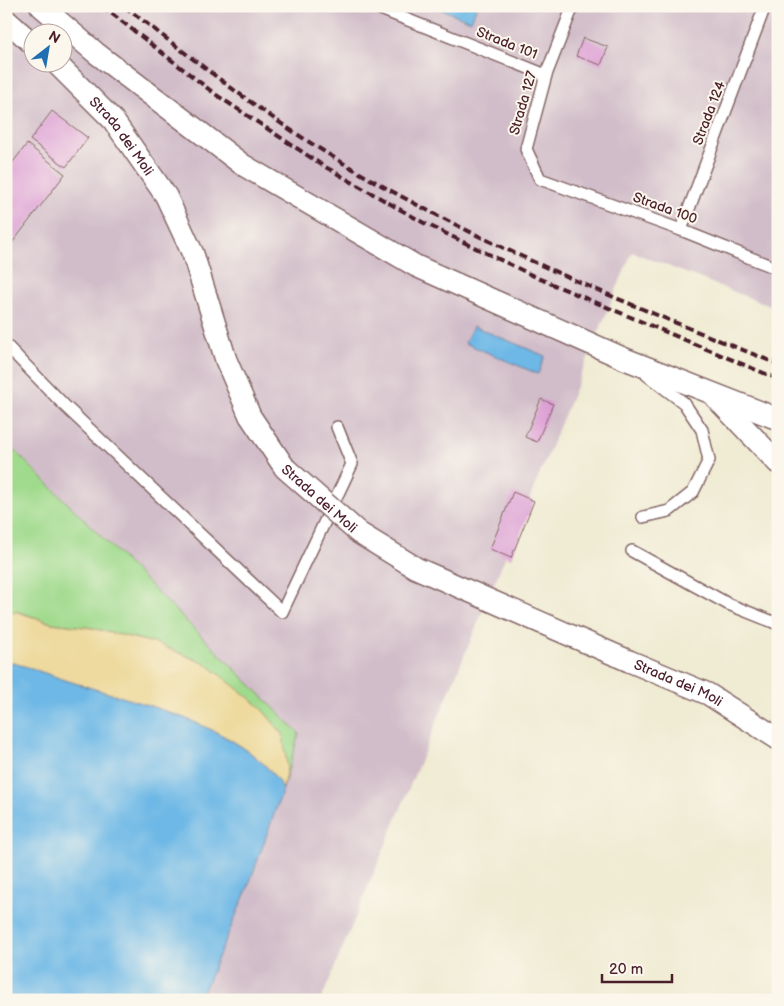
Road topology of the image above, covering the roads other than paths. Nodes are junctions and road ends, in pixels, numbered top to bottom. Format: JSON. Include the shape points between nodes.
{"nodes":[{"id":1,"x":42,"y":6,"type":"edge"},
{"id":2,"x":373,"y":6,"type":"edge"},
{"id":3,"x":573,"y":6,"type":"edge"},
{"id":4,"x":765,"y":6,"type":"edge"},
{"id":5,"x":6,"y":20,"type":"edge"},
{"id":6,"x":22,"y":34,"type":"edge"},
{"id":7,"x":64,"y":72,"type":"edge"},
{"id":8,"x":546,"y":75,"type":"junction"},
{"id":9,"x":540,"y":179,"type":"joint"},
{"id":10,"x":681,"y":230,"type":"junction"},
{"id":11,"x":778,"y":269,"type":"edge"},
{"id":12,"x":6,"y":345,"type":"edge"},
{"id":13,"x":625,"y":359,"type":"junction"},
{"id":14,"x":712,"y":393,"type":"junction"},
{"id":15,"x":778,"y":419,"type":"edge"},
{"id":16,"x":337,"y":427,"type":"dead end"},
{"id":17,"x":778,"y":463,"type":"edge"},
{"id":18,"x":643,"y":517,"type":"dead end"},
{"id":19,"x":632,"y":551,"type":"dead end"},
{"id":20,"x":778,"y":624,"type":"edge"},
{"id":21,"x":778,"y":739,"type":"edge"}],
"edges":[{"from":1,"to":13,"type":"street","via":[[96,53],[243,165],[416,266]]},
{"from":2,"to":8,"type":"lane","name":"Strada 101"},
{"from":3,"to":8,"type":"lane","name":"Strada 127"},
{"from":4,"to":10,"type":"lane","name":"Strada 124"},
{"from":5,"to":6,"type":"street"},
{"from":7,"to":21,"type":"street","name":"Strada dei Moli","bridge":true,"via":[[113,120],[166,196],[193,254],[226,360],[250,416],[284,468],[359,533],[416,568],[708,694]]},
{"from":8,"to":9,"type":"lane","name":"Strada 127","via":[[526,149]]},
{"from":9,"to":10,"type":"lane","name":"Strada 100"},
{"from":10,"to":11,"type":"lane","name":"Strada 100"},
{"from":12,"to":16,"type":"lane","via":[[65,406],[282,612],[352,464]]},
{"from":13,"to":14,"type":"street"},
{"from":13,"to":18,"type":"lane","via":[[684,403],[702,430],[708,460],[693,492],[669,511]]},
{"from":14,"to":15,"type":"street"},
{"from":14,"to":17,"type":"street"},
{"from":19,"to":20,"type":"lane","via":[[728,604]]}]}
